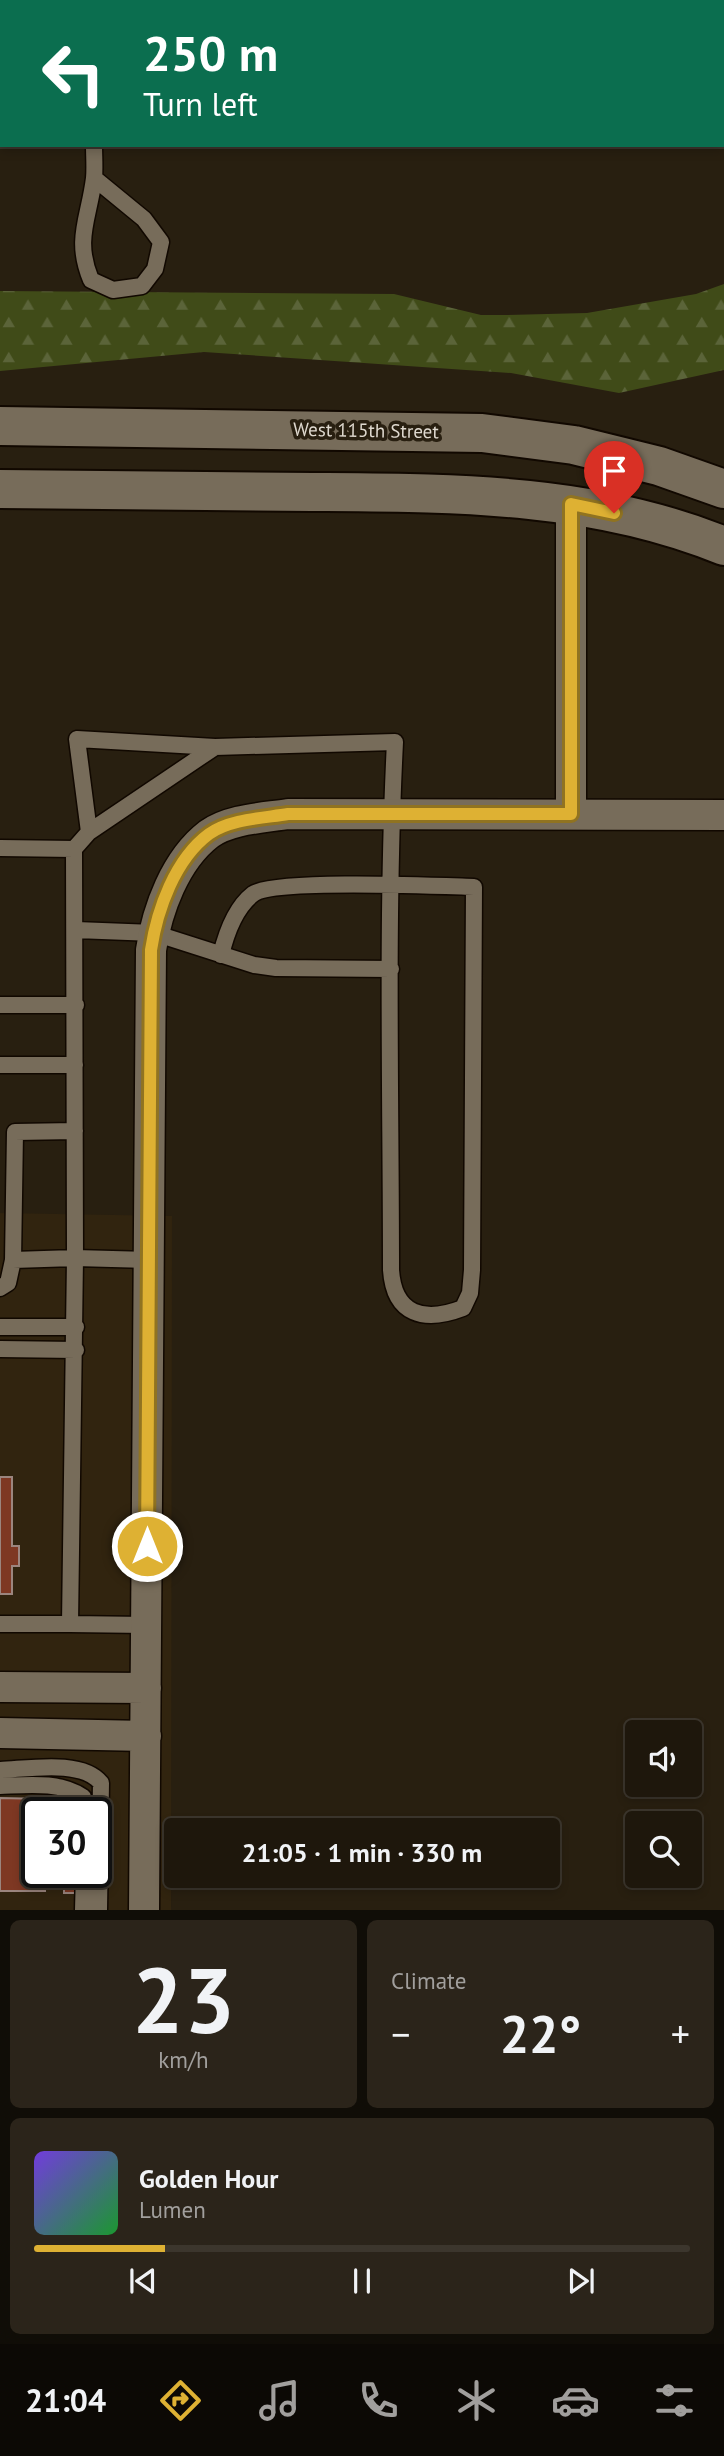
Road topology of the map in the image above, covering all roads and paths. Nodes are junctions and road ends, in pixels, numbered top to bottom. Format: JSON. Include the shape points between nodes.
{"nodes":[{"id":1,"x":94,"y":147,"type":"edge"},
{"id":2,"x":94,"y":178,"type":"junction"},
{"id":3,"x":0,"y":426,"type":"edge"},
{"id":4,"x":0,"y":489,"type":"edge"},
{"id":5,"x":724,"y":489,"type":"edge"},
{"id":6,"x":571,"y":504,"type":"junction"},
{"id":7,"x":724,"y":545,"type":"edge"},
{"id":8,"x":215,"y":747,"type":"junction"},
{"id":9,"x":391,"y":814,"type":"junction"},
{"id":10,"x":571,"y":814,"type":"junction"},
{"id":11,"x":724,"y":815,"type":"edge"},
{"id":12,"x":89,"y":832,"type":"junction"},
{"id":13,"x":0,"y":848,"type":"edge"},
{"id":14,"x":74,"y":849,"type":"junction"},
{"id":15,"x":391,"y":886,"type":"junction"},
{"id":16,"x":76,"y":930,"type":"junction"},
{"id":17,"x":154,"y":933,"type":"junction"},
{"id":18,"x":221,"y":955,"type":"junction"},
{"id":19,"x":391,"y":968,"type":"junction"},
{"id":20,"x":0,"y":1005,"type":"edge"},
{"id":21,"x":76,"y":1005,"type":"junction"},
{"id":22,"x":0,"y":1065,"type":"edge"},
{"id":23,"x":75,"y":1065,"type":"junction"},
{"id":24,"x":75,"y":1131,"type":"junction"},
{"id":25,"x":75,"y":1258,"type":"junction"},
{"id":26,"x":13,"y":1260,"type":"junction"},
{"id":27,"x":149,"y":1260,"type":"junction"},
{"id":28,"x":0,"y":1288,"type":"edge"},
{"id":29,"x":0,"y":1327,"type":"edge"},
{"id":30,"x":76,"y":1327,"type":"junction"},
{"id":31,"x":0,"y":1349,"type":"edge"},
{"id":32,"x":76,"y":1350,"type":"junction"},
{"id":33,"x":0,"y":1624,"type":"edge"},
{"id":34,"x":70,"y":1624,"type":"junction"},
{"id":35,"x":146,"y":1625,"type":"junction"},
{"id":36,"x":0,"y":1686,"type":"edge"},
{"id":37,"x":146,"y":1688,"type":"junction"},
{"id":38,"x":0,"y":1733,"type":"edge"},
{"id":39,"x":146,"y":1736,"type":"junction"},
{"id":40,"x":0,"y":1770,"type":"edge"},
{"id":41,"x":0,"y":1786,"type":"edge"},
{"id":42,"x":83,"y":1797,"type":"edge"},
{"id":43,"x":84,"y":1888,"type":"edge"},
{"id":44,"x":83,"y":1910,"type":"edge"},
{"id":45,"x":99,"y":1910,"type":"edge"},
{"id":46,"x":144,"y":1910,"type":"edge"}],
"edges":[{"from":1,"to":2,"type":"lane"},
{"from":2,"to":2,"type":"lane","via":[[144,219],[160,242],[155,269],[142,286],[113,290],[91,280],[83,260],[82,229]]},
{"from":3,"to":5,"type":"street","name":"West 115th Street","via":[[482,433],[573,445],[659,466]]},
{"from":4,"to":6,"type":"street","via":[[457,493]]},
{"from":6,"to":7,"type":"street","via":[[635,517]]},
{"from":6,"to":10,"type":"street"},
{"from":8,"to":9,"type":"lane","via":[[395,742]]},
{"from":8,"to":12,"type":"lane"},
{"from":8,"to":12,"type":"lane","via":[[77,739]]},
{"from":9,"to":10,"type":"street"},
{"from":9,"to":15,"type":"lane"},
{"from":9,"to":17,"type":"street","via":[[288,814],[243,821],[210,834],[184,861]]},
{"from":10,"to":11,"type":"street"},
{"from":12,"to":14,"type":"lane"},
{"from":13,"to":14,"type":"lane"},
{"from":14,"to":16,"type":"lane"},
{"from":15,"to":18,"type":"lane","via":[[274,886],[254,893],[237,913]]},
{"from":15,"to":19,"type":"lane"},
{"from":15,"to":19,"type":"lane","via":[[474,887],[472,1270],[463,1308],[446,1314],[421,1314],[403,1307],[392,1290]]},
{"from":16,"to":17,"type":"lane"},
{"from":16,"to":21,"type":"lane"},
{"from":17,"to":18,"type":"lane"},
{"from":17,"to":27,"type":"street"},
{"from":18,"to":19,"type":"lane","via":[[276,968]]},
{"from":20,"to":21,"type":"lane"},
{"from":21,"to":23,"type":"lane"},
{"from":22,"to":23,"type":"lane"},
{"from":23,"to":24,"type":"lane"},
{"from":24,"to":25,"type":"lane"},
{"from":24,"to":26,"type":"lane","via":[[15,1132]]},
{"from":25,"to":26,"type":"lane"},
{"from":25,"to":27,"type":"lane"},
{"from":25,"to":30,"type":"lane"},
{"from":26,"to":28,"type":"lane","via":[[8,1283]]},
{"from":27,"to":35,"type":"street"},
{"from":29,"to":30,"type":"lane"},
{"from":30,"to":32,"type":"lane"},
{"from":31,"to":32,"type":"lane"},
{"from":32,"to":34,"type":"lane"},
{"from":33,"to":34,"type":"lane"},
{"from":34,"to":35,"type":"lane"},
{"from":35,"to":37,"type":"street"},
{"from":36,"to":37,"type":"street"},
{"from":37,"to":39,"type":"street"},
{"from":38,"to":39,"type":"street"},
{"from":39,"to":46,"type":"street"},
{"from":40,"to":45,"type":"lane","via":[[71,1769],[96,1776],[101,1783]]},
{"from":41,"to":42,"type":"lane","via":[[47,1785]]},
{"from":43,"to":44,"type":"lane"}]}
